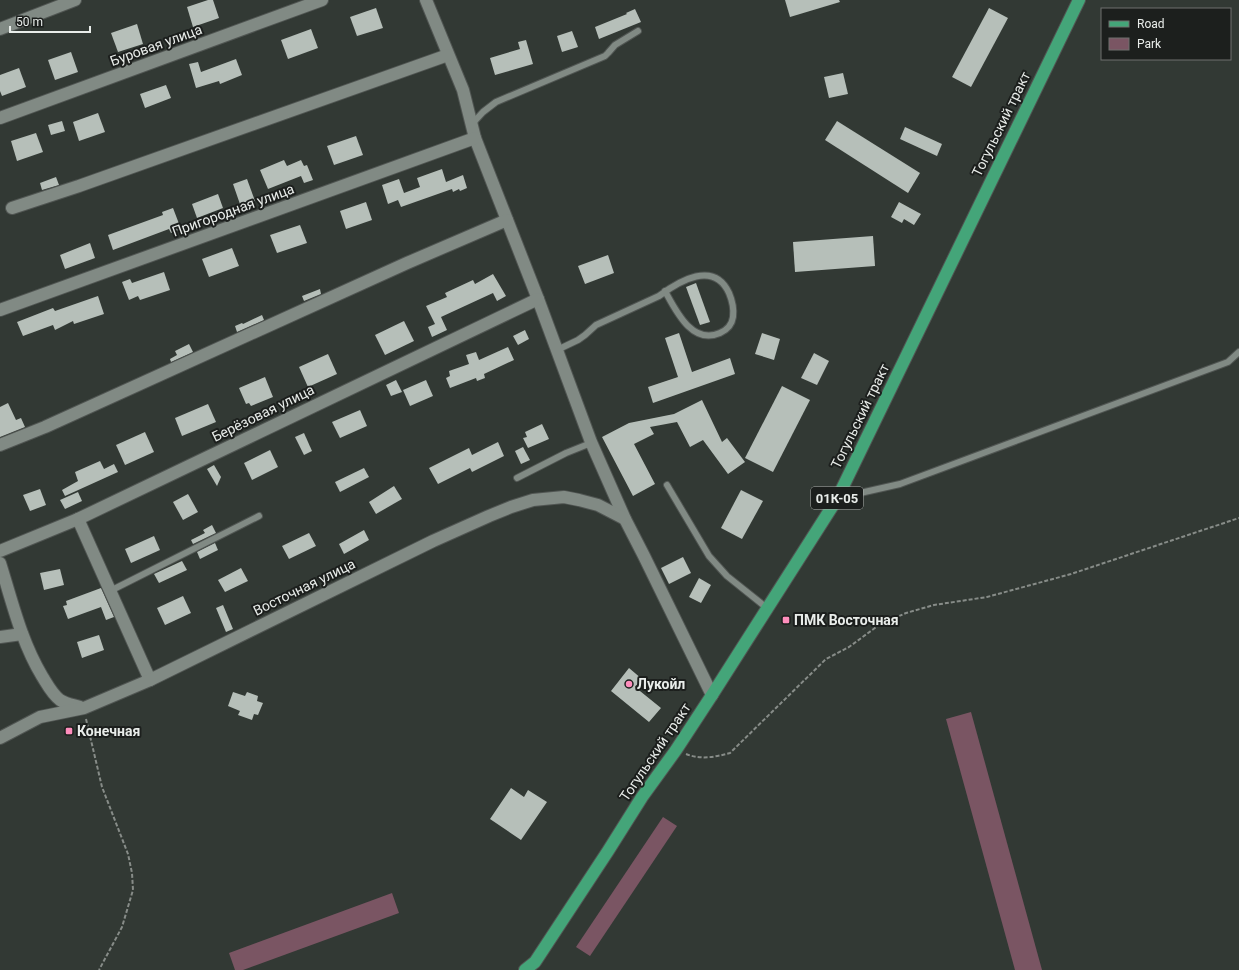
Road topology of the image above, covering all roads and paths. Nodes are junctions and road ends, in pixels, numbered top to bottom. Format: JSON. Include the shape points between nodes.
{"nodes":[{"id":1,"x":75,"y":0,"type":"edge"},
{"id":2,"x":322,"y":0,"type":"edge"},
{"id":3,"x":426,"y":0,"type":"edge"},
{"id":4,"x":1079,"y":0,"type":"edge"},
{"id":5,"x":0,"y":28,"type":"edge"},
{"id":6,"x":638,"y":32,"type":"dead end"},
{"id":7,"x":448,"y":55,"type":"junction"},
{"id":8,"x":0,"y":118,"type":"edge"},
{"id":9,"x":472,"y":124,"type":"junction"},
{"id":10,"x":476,"y":138,"type":"junction"},
{"id":11,"x":12,"y":208,"type":"dead end"},
{"id":12,"x":507,"y":220,"type":"junction"},
{"id":13,"x":665,"y":291,"type":"junction"},
{"id":14,"x":538,"y":299,"type":"junction"},
{"id":15,"x":0,"y":310,"type":"edge"},
{"id":16,"x":557,"y":350,"type":"junction"},
{"id":17,"x":1239,"y":352,"type":"edge"},
{"id":18,"x":591,"y":443,"type":"junction"},
{"id":19,"x":0,"y":445,"type":"edge"},
{"id":20,"x":517,"y":478,"type":"dead end"},
{"id":21,"x":667,"y":485,"type":"dead end"},
{"id":22,"x":837,"y":499,"type":"junction"},
{"id":23,"x":259,"y":516,"type":"dead end"},
{"id":24,"x":1239,"y":518,"type":"edge"},
{"id":25,"x":78,"y":519,"type":"junction"},
{"id":26,"x":625,"y":519,"type":"junction"},
{"id":27,"x":0,"y":551,"type":"edge"},
{"id":28,"x":0,"y":563,"type":"edge"},
{"id":29,"x":110,"y":591,"type":"junction"},
{"id":30,"x":767,"y":608,"type":"junction"},
{"id":31,"x":22,"y":634,"type":"junction"},
{"id":32,"x":0,"y":637,"type":"edge"},
{"id":33,"x":150,"y":680,"type":"junction"},
{"id":34,"x":712,"y":695,"type":"junction"},
{"id":35,"x":84,"y":708,"type":"junction"},
{"id":36,"x":0,"y":738,"type":"edge"},
{"id":37,"x":676,"y":750,"type":"junction"},
{"id":38,"x":533,"y":966,"type":"edge"},
{"id":39,"x":99,"y":970,"type":"edge"},
{"id":40,"x":525,"y":970,"type":"edge"}],
"edges":[{"from":1,"to":5,"type":"street"},
{"from":2,"to":8,"type":"street","name":"Буровая улица"},
{"from":3,"to":7,"type":"street"},
{"from":4,"to":22,"type":"main road","name":"Тогульский тракт","number":"01К-05"},
{"from":6,"to":9,"type":"lane","via":[[615,44],[605,56],[496,102]]},
{"from":7,"to":9,"type":"street","via":[[463,90]]},
{"from":7,"to":11,"type":"street"},
{"from":9,"to":10,"type":"street"},
{"from":10,"to":12,"type":"street"},
{"from":10,"to":15,"type":"street","name":"Пригородная улица"},
{"from":12,"to":14,"type":"street"},
{"from":12,"to":19,"type":"street"},
{"from":13,"to":13,"type":"lane","via":[[692,276],[720,280],[726,287],[733,306],[733,318],[725,331],[718,334],[701,334],[694,331],[677,314]]},
{"from":13,"to":16,"type":"lane","via":[[596,325],[578,340]]},
{"from":14,"to":16,"type":"street"},
{"from":14,"to":25,"type":"street","name":"Берёзовая улица"},
{"from":16,"to":18,"type":"street"},
{"from":17,"to":22,"type":"lane","via":[[1228,362],[900,484]]},
{"from":18,"to":20,"type":"lane"},
{"from":18,"to":26,"type":"street"},
{"from":21,"to":30,"type":"lane","via":[[710,556],[727,576]]},
{"from":22,"to":30,"type":"main road","name":"Тогульский тракт","number":"01К-05"},
{"from":23,"to":29,"type":"lane"},
{"from":24,"to":37,"type":"path","via":[[1071,574],[987,598],[934,605],[906,613],[878,625],[849,647],[826,659],[730,753],[715,757],[693,757]]},
{"from":25,"to":27,"type":"street","name":"Берёзовая улица"},
{"from":25,"to":29,"type":"street"},
{"from":26,"to":33,"type":"street","name":"Восточная улица","via":[[598,505],[564,497],[534,500],[511,507],[433,540]]},
{"from":26,"to":34,"type":"street"},
{"from":28,"to":31,"type":"street"},
{"from":29,"to":33,"type":"street"},
{"from":30,"to":34,"type":"main road","name":"Тогульский тракт","number":"01К-05"},
{"from":31,"to":32,"type":"street"},
{"from":31,"to":35,"type":"street","via":[[32,660],[47,685],[60,700]]},
{"from":33,"to":35,"type":"street","name":"Восточная улица"},
{"from":34,"to":37,"type":"main road","name":"Тогульский тракт","number":"01К-05"},
{"from":35,"to":36,"type":"street","name":"Восточная улица","via":[[40,717]]},
{"from":35,"to":39,"type":"path","via":[[102,787],[128,854],[132,873],[132,890],[122,927]]},
{"from":37,"to":38,"type":"main road","name":"Тогульский тракт","number":"01К-05","via":[[642,797]]},
{"from":38,"to":40,"type":"main road","number":"01К-05"}]}
